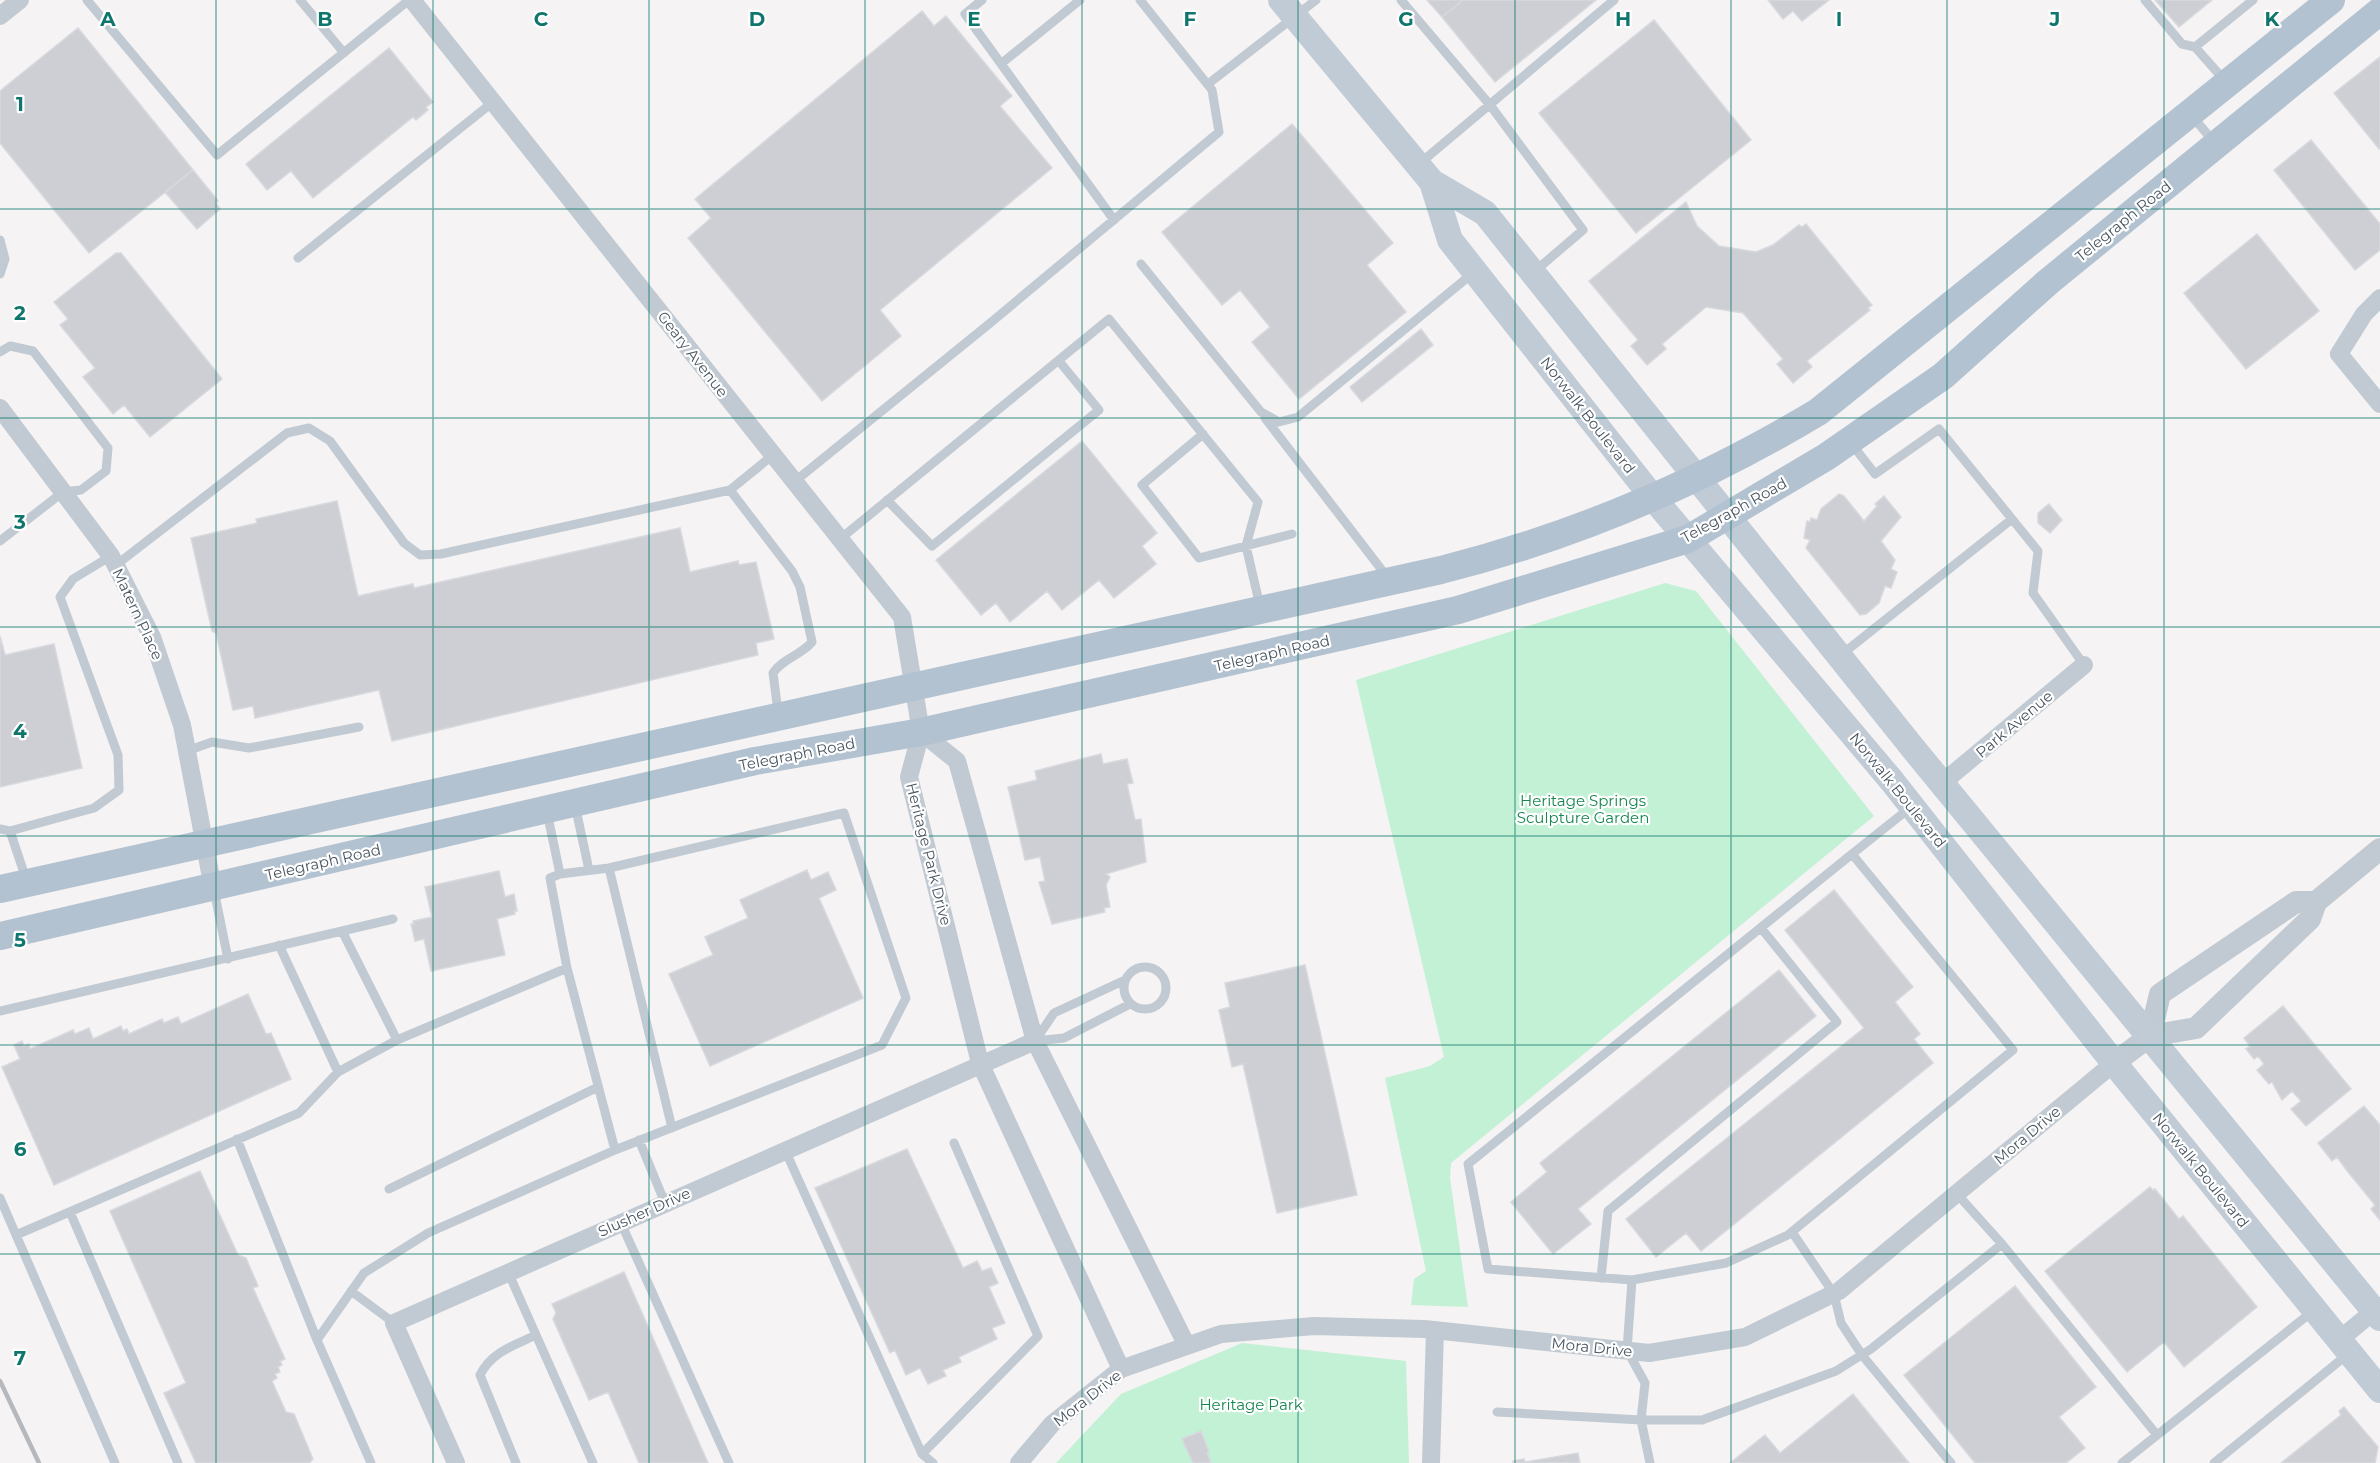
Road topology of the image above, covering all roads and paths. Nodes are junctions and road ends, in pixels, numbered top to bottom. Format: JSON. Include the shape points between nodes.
{"nodes":[{"id":1,"x":20,"y":0,"type":"edge"},
{"id":2,"x":87,"y":0,"type":"edge"},
{"id":3,"x":300,"y":0,"type":"edge"},
{"id":4,"x":410,"y":0,"type":"edge"},
{"id":5,"x":982,"y":0,"type":"edge"},
{"id":6,"x":1080,"y":0,"type":"edge"},
{"id":7,"x":1140,"y":0,"type":"edge"},
{"id":8,"x":1316,"y":0,"type":"edge"},
{"id":9,"x":1401,"y":0,"type":"edge"},
{"id":10,"x":1614,"y":0,"type":"edge"},
{"id":11,"x":2145,"y":0,"type":"edge"},
{"id":12,"x":2253,"y":0,"type":"edge"},
{"id":13,"x":2331,"y":0,"type":"edge"},
{"id":14,"x":1288,"y":9,"type":"edge"},
{"id":15,"x":2380,"y":11,"type":"edge"},
{"id":16,"x":0,"y":16,"type":"edge"},
{"id":17,"x":2195,"y":47,"type":"junction"},
{"id":18,"x":344,"y":53,"type":"junction"},
{"id":19,"x":1002,"y":63,"type":"junction"},
{"id":20,"x":1208,"y":84,"type":"junction"},
{"id":21,"x":2227,"y":84,"type":"junction"},
{"id":22,"x":493,"y":102,"type":"junction"},
{"id":23,"x":1490,"y":105,"type":"junction"},
{"id":24,"x":2191,"y":114,"type":"junction"},
{"id":25,"x":2216,"y":144,"type":"junction"},
{"id":26,"x":1425,"y":174,"type":"junction"},
{"id":27,"x":1114,"y":220,"type":"junction"},
{"id":28,"x":0,"y":240,"type":"edge"},
{"id":29,"x":297,"y":258,"type":"dead end"},
{"id":30,"x":1141,"y":264,"type":"dead end"},
{"id":31,"x":1475,"y":272,"type":"junction"},
{"id":32,"x":1533,"y":272,"type":"junction"},
{"id":33,"x":0,"y":274,"type":"edge"},
{"id":34,"x":2380,"y":298,"type":"edge"},
{"id":35,"x":0,"y":352,"type":"edge"},
{"id":36,"x":1059,"y":361,"type":"junction"},
{"id":37,"x":2380,"y":404,"type":"edge"},
{"id":38,"x":1257,"y":407,"type":"junction"},
{"id":39,"x":0,"y":408,"type":"edge"},
{"id":40,"x":1203,"y":434,"type":"junction"},
{"id":41,"x":1849,"y":442,"type":"junction"},
{"id":42,"x":773,"y":455,"type":"junction"},
{"id":43,"x":1696,"y":477,"type":"junction"},
{"id":44,"x":794,"y":482,"type":"junction"},
{"id":45,"x":730,"y":490,"type":"junction"},
{"id":46,"x":63,"y":492,"type":"junction"},
{"id":47,"x":1654,"y":499,"type":"junction"},
{"id":48,"x":887,"y":500,"type":"junction"},
{"id":49,"x":1728,"y":516,"type":"junction"},
{"id":50,"x":2012,"y":519,"type":"junction"},
{"id":51,"x":1292,"y":534,"type":"dead end"},
{"id":52,"x":840,"y":539,"type":"junction"},
{"id":53,"x":1688,"y":539,"type":"junction"},
{"id":54,"x":0,"y":542,"type":"edge"},
{"id":55,"x":1246,"y":546,"type":"junction"},
{"id":56,"x":113,"y":560,"type":"junction"},
{"id":57,"x":1390,"y":580,"type":"junction"},
{"id":58,"x":1261,"y":608,"type":"junction"},
{"id":59,"x":1840,"y":656,"type":"junction"},
{"id":60,"x":2084,"y":665,"type":"joint"},
{"id":61,"x":913,"y":688,"type":"junction"},
{"id":62,"x":779,"y":717,"type":"junction"},
{"id":63,"x":359,"y":727,"type":"dead end"},
{"id":64,"x":921,"y":732,"type":"junction"},
{"id":65,"x":187,"y":751,"type":"junction"},
{"id":66,"x":1942,"y":783,"type":"junction"},
{"id":67,"x":574,"y":804,"type":"junction"},
{"id":68,"x":1912,"y":806,"type":"junction"},
{"id":69,"x":546,"y":809,"type":"junction"},
{"id":70,"x":0,"y":829,"type":"edge"},
{"id":71,"x":10,"y":831,"type":"junction"},
{"id":72,"x":205,"y":843,"type":"junction"},
{"id":73,"x":2380,"y":849,"type":"edge"},
{"id":74,"x":1851,"y":854,"type":"junction"},
{"id":75,"x":609,"y":868,"type":"junction"},
{"id":76,"x":589,"y":870,"type":"junction"},
{"id":77,"x":560,"y":874,"type":"junction"},
{"id":78,"x":27,"y":883,"type":"junction"},
{"id":79,"x":213,"y":888,"type":"junction"},
{"id":80,"x":0,"y":889,"type":"edge"},
{"id":81,"x":2316,"y":902,"type":"junction"},
{"id":82,"x":393,"y":919,"type":"dead end"},
{"id":83,"x":1761,"y":927,"type":"junction"},
{"id":84,"x":342,"y":932,"type":"junction"},
{"id":85,"x":0,"y":936,"type":"edge"},
{"id":86,"x":2239,"y":940,"type":"junction"},
{"id":87,"x":279,"y":945,"type":"junction"},
{"id":88,"x":228,"y":960,"type":"junction"},
{"id":89,"x":2262,"y":965,"type":"junction"},
{"id":90,"x":567,"y":968,"type":"junction"},
{"id":91,"x":1125,"y":980,"type":"junction"},
{"id":92,"x":1130,"y":1004,"type":"junction"},
{"id":93,"x":0,"y":1011,"type":"edge"},
{"id":94,"x":2150,"y":1036,"type":"junction"},
{"id":95,"x":397,"y":1040,"type":"junction"},
{"id":96,"x":1035,"y":1041,"type":"junction"},
{"id":97,"x":980,"y":1063,"type":"junction"},
{"id":98,"x":2114,"y":1063,"type":"junction"},
{"id":99,"x":338,"y":1072,"type":"junction"},
{"id":100,"x":598,"y":1087,"type":"junction"},
{"id":101,"x":672,"y":1128,"type":"junction"},
{"id":102,"x":237,"y":1139,"type":"junction"},
{"id":103,"x":639,"y":1140,"type":"junction"},
{"id":104,"x":954,"y":1143,"type":"dead end"},
{"id":105,"x":615,"y":1150,"type":"junction"},
{"id":106,"x":785,"y":1150,"type":"junction"},
{"id":107,"x":389,"y":1189,"type":"dead end"},
{"id":108,"x":1957,"y":1194,"type":"junction"},
{"id":109,"x":0,"y":1198,"type":"edge"},
{"id":110,"x":665,"y":1203,"type":"junction"},
{"id":111,"x":70,"y":1212,"type":"junction"},
{"id":112,"x":621,"y":1223,"type":"junction"},
{"id":113,"x":1791,"y":1232,"type":"junction"},
{"id":114,"x":16,"y":1235,"type":"junction"},
{"id":115,"x":2002,"y":1244,"type":"junction"},
{"id":116,"x":508,"y":1272,"type":"junction"},
{"id":117,"x":1601,"y":1278,"type":"junction"},
{"id":118,"x":1632,"y":1280,"type":"junction"},
{"id":119,"x":351,"y":1291,"type":"junction"},
{"id":120,"x":1834,"y":1294,"type":"junction"},
{"id":121,"x":2315,"y":1310,"type":"junction"},
{"id":122,"x":2378,"y":1312,"type":"edge"},
{"id":123,"x":394,"y":1323,"type":"junction"},
{"id":124,"x":1435,"y":1330,"type":"junction"},
{"id":125,"x":536,"y":1335,"type":"junction"},
{"id":126,"x":317,"y":1340,"type":"junction"},
{"id":127,"x":2344,"y":1346,"type":"junction"},
{"id":128,"x":1187,"y":1347,"type":"junction"},
{"id":129,"x":1627,"y":1350,"type":"junction"},
{"id":130,"x":1862,"y":1355,"type":"junction"},
{"id":131,"x":1121,"y":1369,"type":"junction"},
{"id":132,"x":2380,"y":1390,"type":"edge"},
{"id":133,"x":1497,"y":1413,"type":"dead end"},
{"id":134,"x":1641,"y":1420,"type":"junction"},
{"id":135,"x":2157,"y":1435,"type":"junction"},
{"id":136,"x":922,"y":1454,"type":"junction"},
{"id":137,"x":115,"y":1463,"type":"edge"},
{"id":138,"x":178,"y":1463,"type":"edge"},
{"id":139,"x":371,"y":1463,"type":"edge"},
{"id":140,"x":456,"y":1463,"type":"edge"},
{"id":141,"x":516,"y":1463,"type":"edge"},
{"id":142,"x":593,"y":1463,"type":"edge"},
{"id":143,"x":729,"y":1463,"type":"edge"},
{"id":144,"x":933,"y":1463,"type":"edge"},
{"id":145,"x":1019,"y":1463,"type":"edge"},
{"id":146,"x":1431,"y":1463,"type":"edge"},
{"id":147,"x":1650,"y":1463,"type":"edge"},
{"id":148,"x":1951,"y":1463,"type":"edge"},
{"id":149,"x":2122,"y":1463,"type":"edge"},
{"id":150,"x":2214,"y":1463,"type":"edge"}],
"edges":[{"from":1,"to":16,"type":"street"},
{"from":2,"to":18,"type":"lane","via":[[217,155]]},
{"from":3,"to":18,"type":"lane"},
{"from":4,"to":18,"type":"lane"},
{"from":4,"to":22,"type":"street","name":"Geary Avenue"},
{"from":5,"to":19,"type":"lane","via":[[965,14]]},
{"from":6,"to":19,"type":"lane"},
{"from":7,"to":20,"type":"lane"},
{"from":8,"to":14,"type":"lane"},
{"from":9,"to":23,"type":"lane"},
{"from":10,"to":23,"type":"lane"},
{"from":11,"to":17,"type":"lane","via":[[2182,44]]},
{"from":12,"to":17,"type":"lane"},
{"from":13,"to":21,"type":"main road"},
{"from":14,"to":20,"type":"lane"},
{"from":14,"to":26,"type":"main road","name":"Norwalk Boulevard"},
{"from":15,"to":25,"type":"main road","name":"Telegraph Road"},
{"from":17,"to":21,"type":"lane"},
{"from":19,"to":27,"type":"lane"},
{"from":20,"to":27,"type":"lane","via":[[1219,132]]},
{"from":21,"to":24,"type":"main road"},
{"from":22,"to":29,"type":"lane"},
{"from":22,"to":42,"type":"street","name":"Geary Avenue"},
{"from":23,"to":26,"type":"lane"},
{"from":23,"to":32,"type":"lane","via":[[1583,230]]},
{"from":24,"to":25,"type":"lane"},
{"from":24,"to":43,"type":"main road","via":[[1818,412],[1755,450]]},
{"from":25,"to":41,"type":"main road","name":"Telegraph Road","via":[[2048,282],[1943,376]]},
{"from":26,"to":31,"type":"main road","name":"Norwalk Boulevard","via":[[1450,240]]},
{"from":26,"to":32,"type":"main road","name":"Norwalk Boulevard","via":[[1485,213]]},
{"from":27,"to":44,"type":"lane"},
{"from":28,"to":33,"type":"lane","via":[[5,259]]},
{"from":30,"to":38,"type":"lane"},
{"from":31,"to":38,"type":"lane","via":[[1298,417],[1279,422]]},
{"from":31,"to":47,"type":"main road","name":"Norwalk Boulevard"},
{"from":32,"to":43,"type":"main road","name":"Norwalk Boulevard"},
{"from":34,"to":37,"type":"street","via":[[2364,314],[2339,354]]},
{"from":35,"to":46,"type":"lane","via":[[10,346],[33,351],[108,448],[106,471],[81,490]]},
{"from":36,"to":40,"type":"lane","via":[[1109,319]]},
{"from":36,"to":48,"type":"lane"},
{"from":36,"to":48,"type":"lane","via":[[1099,410],[932,546]]},
{"from":38,"to":57,"type":"lane"},
{"from":39,"to":46,"type":"street","name":"Matern Place"},
{"from":40,"to":55,"type":"lane","via":[[1258,502]]},
{"from":40,"to":55,"type":"lane","via":[[1142,485],[1199,558]]},
{"from":41,"to":49,"type":"main road","name":"Telegraph Road"},
{"from":41,"to":50,"type":"lane","via":[[1875,474],[1939,429]]},
{"from":42,"to":44,"type":"street","name":"Geary Avenue"},
{"from":42,"to":45,"type":"lane"},
{"from":43,"to":47,"type":"main road"},
{"from":43,"to":49,"type":"main road","name":"Norwalk Boulevard"},
{"from":44,"to":52,"type":"street","name":"Geary Avenue"},
{"from":45,"to":56,"type":"lane","via":[[441,554],[420,555],[404,543],[330,441],[309,428],[287,433]]},
{"from":45,"to":62,"type":"lane","via":[[792,571],[800,587],[812,642],[802,653],[781,662],[773,673]]},
{"from":46,"to":54,"type":"lane"},
{"from":46,"to":56,"type":"street","name":"Matern Place"},
{"from":47,"to":53,"type":"main road","name":"Norwalk Boulevard"},
{"from":47,"to":57,"type":"main road","via":[[1511,552]]},
{"from":48,"to":52,"type":"lane"},
{"from":49,"to":53,"type":"main road","name":"Telegraph Road"},
{"from":49,"to":59,"type":"main road","name":"Norwalk Boulevard"},
{"from":50,"to":59,"type":"lane"},
{"from":50,"to":60,"type":"lane","via":[[2038,551],[2033,593]]},
{"from":51,"to":55,"type":"lane"},
{"from":52,"to":61,"type":"street","name":"Geary Avenue","via":[[902,617]]},
{"from":53,"to":64,"type":"main road","name":"Telegraph Road","via":[[1458,610]]},
{"from":53,"to":68,"type":"main road","name":"Norwalk Boulevard"},
{"from":55,"to":58,"type":"lane"},
{"from":56,"to":65,"type":"street","name":"Matern Place","via":[[152,637]]},
{"from":56,"to":71,"type":"lane","via":[[73,579],[60,597],[118,755],[119,790],[94,808]]},
{"from":57,"to":58,"type":"main road"},
{"from":58,"to":61,"type":"main road"},
{"from":59,"to":66,"type":"main road","name":"Norwalk Boulevard"},
{"from":60,"to":66,"type":"street","name":"Park Avenue"},
{"from":61,"to":62,"type":"main road"},
{"from":61,"to":64,"type":"street","name":"Geary Avenue"},
{"from":62,"to":72,"type":"main road"},
{"from":63,"to":65,"type":"lane","via":[[249,748],[212,742]]},
{"from":64,"to":67,"type":"main road","name":"Telegraph Road","via":[[755,761]]},
{"from":64,"to":96,"type":"street","via":[[957,760]]},
{"from":64,"to":97,"type":"street","name":"Heritage Park Drive","via":[[909,777]]},
{"from":65,"to":72,"type":"street","name":"Matern Place"},
{"from":66,"to":94,"type":"main road","name":"Norwalk Boulevard"},
{"from":67,"to":69,"type":"main road","name":"Telegraph Road"},
{"from":67,"to":76,"type":"lane"},
{"from":68,"to":74,"type":"lane"},
{"from":68,"to":98,"type":"main road","name":"Norwalk Boulevard"},
{"from":69,"to":77,"type":"lane"},
{"from":69,"to":79,"type":"main road","name":"Telegraph Road"},
{"from":70,"to":71,"type":"lane"},
{"from":71,"to":78,"type":"lane"},
{"from":72,"to":78,"type":"main road"},
{"from":72,"to":79,"type":"street","name":"Matern Place"},
{"from":73,"to":81,"type":"street"},
{"from":74,"to":83,"type":"lane"},
{"from":74,"to":113,"type":"lane","via":[[2013,1050]]},
{"from":75,"to":76,"type":"lane"},
{"from":75,"to":101,"type":"lane"},
{"from":75,"to":101,"type":"lane","via":[[844,813],[906,998],[882,1046]]},
{"from":76,"to":77,"type":"lane"},
{"from":77,"to":90,"type":"lane","via":[[550,878]]},
{"from":78,"to":80,"type":"main road"},
{"from":79,"to":85,"type":"main road","name":"Telegraph Road"},
{"from":79,"to":88,"type":"lane"},
{"from":81,"to":86,"type":"street","via":[[2296,902]]},
{"from":81,"to":89,"type":"street","via":[[2310,919]]},
{"from":82,"to":84,"type":"lane"},
{"from":83,"to":117,"type":"lane","via":[[1837,1022],[1608,1211]]},
{"from":83,"to":117,"type":"lane","via":[[1468,1164],[1488,1269]]},
{"from":84,"to":87,"type":"lane"},
{"from":84,"to":95,"type":"lane"},
{"from":86,"to":89,"type":"street"},
{"from":86,"to":94,"type":"street","via":[[2160,994]]},
{"from":87,"to":88,"type":"lane"},
{"from":87,"to":99,"type":"lane"},
{"from":88,"to":93,"type":"lane"},
{"from":89,"to":94,"type":"street","via":[[2196,1028]]},
{"from":90,"to":95,"type":"lane"},
{"from":90,"to":100,"type":"lane"},
{"from":91,"to":92,"type":"lane","via":[[1125,997]]},
{"from":91,"to":92,"type":"lane","via":[[1129,973],[1144,966],[1153,968],[1165,979],[1165,995],[1154,1008],[1146,1010]]},
{"from":91,"to":96,"type":"lane","via":[[1054,1013]]},
{"from":92,"to":96,"type":"lane","via":[[1064,1038]]},
{"from":94,"to":98,"type":"street"},
{"from":94,"to":122,"type":"main road","name":"Norwalk Boulevard"},
{"from":95,"to":99,"type":"lane"},
{"from":96,"to":97,"type":"street","name":"Slusher Drive"},
{"from":96,"to":128,"type":"street"},
{"from":97,"to":106,"type":"street","name":"Slusher Drive"},
{"from":97,"to":131,"type":"street","name":"Heritage Park Drive"},
{"from":98,"to":108,"type":"street","name":"Mora Drive"},
{"from":98,"to":121,"type":"main road","name":"Norwalk Boulevard"},
{"from":99,"to":102,"type":"lane","via":[[299,1113]]},
{"from":100,"to":105,"type":"lane"},
{"from":100,"to":107,"type":"lane"},
{"from":101,"to":103,"type":"lane"},
{"from":102,"to":111,"type":"lane"},
{"from":102,"to":126,"type":"lane"},
{"from":103,"to":105,"type":"lane"},
{"from":103,"to":110,"type":"lane"},
{"from":104,"to":136,"type":"lane","via":[[1038,1336]]},
{"from":105,"to":119,"type":"lane","via":[[428,1233],[364,1272]]},
{"from":106,"to":110,"type":"street","name":"Slusher Drive"},
{"from":106,"to":136,"type":"lane"},
{"from":108,"to":115,"type":"lane"},
{"from":108,"to":120,"type":"street","name":"Mora Drive"},
{"from":109,"to":114,"type":"lane"},
{"from":110,"to":112,"type":"street","name":"Slusher Drive"},
{"from":111,"to":114,"type":"lane"},
{"from":111,"to":138,"type":"lane"},
{"from":112,"to":116,"type":"street","name":"Slusher Drive"},
{"from":112,"to":143,"type":"lane"},
{"from":113,"to":118,"type":"lane","via":[[1726,1263]]},
{"from":113,"to":120,"type":"lane"},
{"from":114,"to":137,"type":"lane"},
{"from":115,"to":130,"type":"lane"},
{"from":115,"to":135,"type":"lane"},
{"from":116,"to":123,"type":"street","name":"Slusher Drive"},
{"from":116,"to":125,"type":"lane"},
{"from":117,"to":118,"type":"lane"},
{"from":118,"to":129,"type":"lane"},
{"from":119,"to":123,"type":"lane"},
{"from":119,"to":126,"type":"lane"},
{"from":120,"to":129,"type":"street","name":"Mora Drive","via":[[1745,1336],[1649,1353]]},
{"from":120,"to":130,"type":"lane","via":[[1841,1323]]},
{"from":121,"to":127,"type":"main road","name":"Norwalk Boulevard"},
{"from":121,"to":135,"type":"lane"},
{"from":122,"to":127,"type":"street"},
{"from":123,"to":140,"type":"street"},
{"from":124,"to":128,"type":"street","name":"Mora Drive","via":[[1314,1326],[1221,1335]]},
{"from":124,"to":129,"type":"street","name":"Mora Drive"},
{"from":124,"to":146,"type":"street"},
{"from":125,"to":141,"type":"lane","via":[[504,1349],[485,1364],[480,1375]]},
{"from":125,"to":142,"type":"lane"},
{"from":126,"to":139,"type":"lane"},
{"from":127,"to":132,"type":"main road","name":"Norwalk Boulevard"},
{"from":127,"to":150,"type":"lane"},
{"from":128,"to":131,"type":"street","name":"Mora Drive"},
{"from":129,"to":134,"type":"lane","via":[[1645,1383]]},
{"from":130,"to":134,"type":"lane","via":[[1836,1371],[1702,1420]]},
{"from":130,"to":148,"type":"lane"},
{"from":131,"to":145,"type":"street","name":"Mora Drive","via":[[1052,1424]]},
{"from":133,"to":134,"type":"lane"},
{"from":134,"to":147,"type":"lane"},
{"from":135,"to":149,"type":"lane"},
{"from":136,"to":144,"type":"lane"}]}
